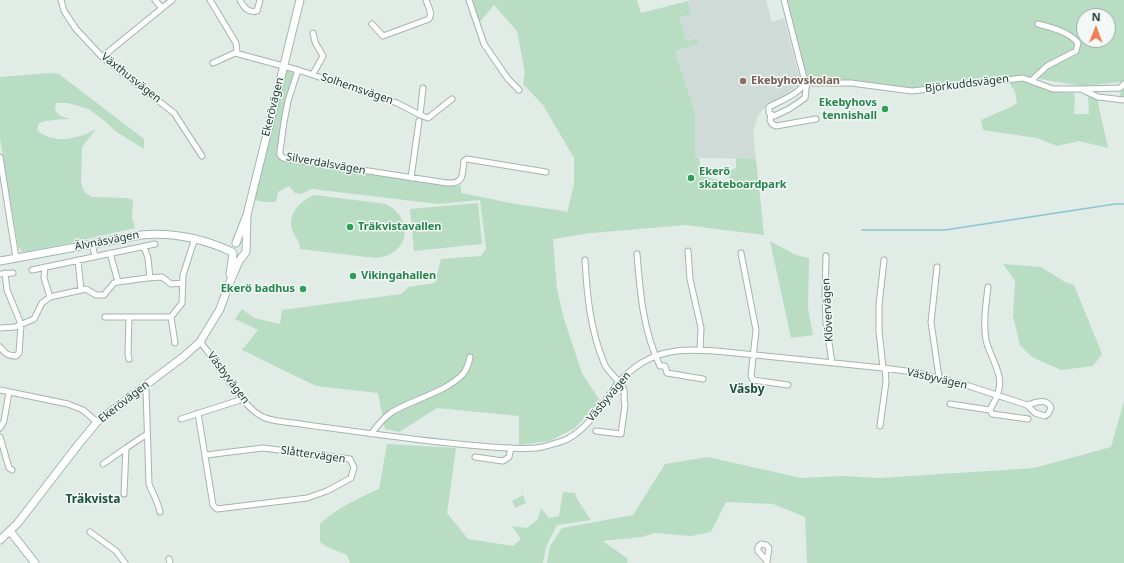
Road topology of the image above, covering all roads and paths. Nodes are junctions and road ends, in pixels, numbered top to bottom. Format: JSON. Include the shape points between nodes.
{"nodes":[{"id":1,"x":60,"y":0,"type":"edge"},
{"id":2,"x":155,"y":0,"type":"edge"},
{"id":3,"x":172,"y":0,"type":"edge"},
{"id":4,"x":210,"y":0,"type":"edge"},
{"id":5,"x":240,"y":0,"type":"edge"},
{"id":6,"x":260,"y":0,"type":"edge"},
{"id":7,"x":300,"y":0,"type":"edge"},
{"id":8,"x":426,"y":0,"type":"edge"},
{"id":9,"x":469,"y":0,"type":"edge"},
{"id":10,"x":784,"y":0,"type":"edge"},
{"id":11,"x":162,"y":8,"type":"junction"},
{"id":12,"x":372,"y":24,"type":"dead end"},
{"id":13,"x":1038,"y":24,"type":"dead end"},
{"id":14,"x":313,"y":33,"type":"dead end"},
{"id":15,"x":237,"y":53,"type":"junction"},
{"id":16,"x":102,"y":57,"type":"junction"},
{"id":17,"x":213,"y":63,"type":"dead end"},
{"id":18,"x":284,"y":65,"type":"junction"},
{"id":19,"x":298,"y":70,"type":"junction"},
{"id":20,"x":313,"y":74,"type":"junction"},
{"id":21,"x":807,"y":80,"type":"junction"},
{"id":22,"x":1032,"y":80,"type":"junction"},
{"id":23,"x":1124,"y":84,"type":"edge"},
{"id":24,"x":423,"y":88,"type":"dead end"},
{"id":25,"x":1082,"y":89,"type":"junction"},
{"id":26,"x":519,"y":90,"type":"dead end"},
{"id":27,"x":452,"y":99,"type":"dead end"},
{"id":28,"x":1124,"y":100,"type":"edge"},
{"id":29,"x":771,"y":114,"type":"junction"},
{"id":30,"x":419,"y":118,"type":"junction"},
{"id":31,"x":816,"y":119,"type":"dead end"},
{"id":32,"x":202,"y":156,"type":"dead end"},
{"id":33,"x":0,"y":157,"type":"edge"},
{"id":34,"x":546,"y":172,"type":"dead end"},
{"id":35,"x":411,"y":178,"type":"junction"},
{"id":36,"x":247,"y":215,"type":"junction"},
{"id":37,"x":195,"y":238,"type":"junction"},
{"id":38,"x":92,"y":244,"type":"junction"},
{"id":39,"x":155,"y":244,"type":"dead end"},
{"id":40,"x":144,"y":247,"type":"junction"},
{"id":41,"x":246,"y":247,"type":"junction"},
{"id":42,"x":233,"y":248,"type":"junction"},
{"id":43,"x":688,"y":251,"type":"dead end"},
{"id":44,"x":110,"y":253,"type":"junction"},
{"id":45,"x":740,"y":253,"type":"dead end"},
{"id":46,"x":637,"y":254,"type":"dead end"},
{"id":47,"x":95,"y":256,"type":"junction"},
{"id":48,"x":826,"y":256,"type":"dead end"},
{"id":49,"x":242,"y":257,"type":"junction"},
{"id":50,"x":16,"y":258,"type":"junction"},
{"id":51,"x":78,"y":260,"type":"junction"},
{"id":52,"x":585,"y":260,"type":"dead end"},
{"id":53,"x":884,"y":260,"type":"dead end"},
{"id":54,"x":0,"y":261,"type":"edge"},
{"id":55,"x":938,"y":266,"type":"dead end"},
{"id":56,"x":45,"y":267,"type":"junction"},
{"id":57,"x":32,"y":270,"type":"dead end"},
{"id":58,"x":12,"y":273,"type":"dead end"},
{"id":59,"x":3,"y":274,"type":"edge"},
{"id":60,"x":150,"y":278,"type":"junction"},
{"id":61,"x":118,"y":282,"type":"junction"},
{"id":62,"x":183,"y":283,"type":"junction"},
{"id":63,"x":228,"y":284,"type":"junction"},
{"id":64,"x":988,"y":287,"type":"dead end"},
{"id":65,"x":81,"y":290,"type":"junction"},
{"id":66,"x":50,"y":297,"type":"junction"},
{"id":67,"x":105,"y":317,"type":"dead end"},
{"id":68,"x":129,"y":317,"type":"junction"},
{"id":69,"x":171,"y":317,"type":"junction"},
{"id":70,"x":21,"y":325,"type":"junction"},
{"id":71,"x":0,"y":328,"type":"edge"},
{"id":72,"x":174,"y":342,"type":"dead end"},
{"id":73,"x":200,"y":342,"type":"junction"},
{"id":74,"x":0,"y":347,"type":"edge"},
{"id":75,"x":700,"y":350,"type":"junction"},
{"id":76,"x":655,"y":355,"type":"junction"},
{"id":77,"x":753,"y":355,"type":"junction"},
{"id":78,"x":470,"y":357,"type":"dead end"},
{"id":79,"x":129,"y":358,"type":"dead end"},
{"id":80,"x":832,"y":363,"type":"junction"},
{"id":81,"x":884,"y":368,"type":"junction"},
{"id":82,"x":939,"y":377,"type":"junction"},
{"id":83,"x":702,"y":379,"type":"dead end"},
{"id":84,"x":618,"y":383,"type":"junction"},
{"id":85,"x":788,"y":384,"type":"dead end"},
{"id":86,"x":144,"y":386,"type":"junction"},
{"id":87,"x":0,"y":390,"type":"edge"},
{"id":88,"x":8,"y":392,"type":"junction"},
{"id":89,"x":998,"y":396,"type":"junction"},
{"id":90,"x":243,"y":399,"type":"junction"},
{"id":91,"x":950,"y":404,"type":"dead end"},
{"id":92,"x":1027,"y":405,"type":"dead end"},
{"id":93,"x":990,"y":410,"type":"junction"},
{"id":94,"x":198,"y":413,"type":"junction"},
{"id":95,"x":181,"y":419,"type":"dead end"},
{"id":96,"x":1028,"y":419,"type":"dead end"},
{"id":97,"x":97,"y":422,"type":"junction"},
{"id":98,"x":880,"y":426,"type":"dead end"},
{"id":99,"x":0,"y":428,"type":"edge"},
{"id":100,"x":596,"y":431,"type":"dead end"},
{"id":101,"x":147,"y":434,"type":"junction"},
{"id":102,"x":371,"y":434,"type":"junction"},
{"id":103,"x":0,"y":437,"type":"edge"},
{"id":104,"x":126,"y":448,"type":"junction"},
{"id":105,"x":511,"y":448,"type":"junction"},
{"id":106,"x":206,"y":456,"type":"junction"},
{"id":107,"x":474,"y":457,"type":"dead end"},
{"id":108,"x":103,"y":464,"type":"dead end"},
{"id":109,"x":12,"y":470,"type":"dead end"},
{"id":110,"x":124,"y":494,"type":"dead end"},
{"id":111,"x":160,"y":512,"type":"dead end"},
{"id":112,"x":10,"y":531,"type":"junction"},
{"id":113,"x":90,"y":532,"type":"dead end"},
{"id":114,"x":0,"y":540,"type":"edge"},
{"id":115,"x":35,"y":563,"type":"edge"},
{"id":116,"x":125,"y":563,"type":"edge"}],
"edges":[{"from":1,"to":16,"type":"street","name":"Växthusvägen","via":[[76,30]]},
{"from":2,"to":11,"type":"street"},
{"from":3,"to":11,"type":"street"},
{"from":4,"to":15,"type":"street","via":[[236,43]]},
{"from":5,"to":6,"type":"street","via":[[245,9],[252,12],[257,11]]},
{"from":7,"to":18,"type":"main road","name":"Ekerövägen"},
{"from":8,"to":12,"type":"street","via":[[431,13],[429,19],[383,36]]},
{"from":9,"to":26,"type":"street","via":[[484,44],[508,79]]},
{"from":10,"to":21,"type":"street"},
{"from":11,"to":16,"type":"street"},
{"from":13,"to":22,"type":"street","via":[[1074,38],[1078,43],[1076,51],[1047,66]]},
{"from":14,"to":20,"type":"street","via":[[323,59]]},
{"from":15,"to":17,"type":"street"},
{"from":15,"to":18,"type":"street","name":"Solhemsvägen"},
{"from":16,"to":32,"type":"street","name":"Växthusvägen","via":[[174,113]]},
{"from":18,"to":19,"type":"street","name":"Solhemsvägen"},
{"from":18,"to":36,"type":"main road","name":"Ekerövägen"},
{"from":19,"to":20,"type":"street","name":"Solhemsvägen"},
{"from":19,"to":35,"type":"street","name":"Silverdalsvägen","via":[[285,115],[280,156]]},
{"from":20,"to":30,"type":"street","name":"Solhemsvägen","via":[[397,103]]},
{"from":21,"to":22,"type":"street","name":"Björkuddsvägen","via":[[812,83],[851,83],[912,91],[1016,78]]},
{"from":21,"to":29,"type":"street","via":[[797,92],[769,107]]},
{"from":21,"to":29,"type":"street","via":[[805,98],[789,109],[774,116]]},
{"from":22,"to":25,"type":"street","name":"Björkuddsvägen","via":[[1053,88]]},
{"from":23,"to":25,"type":"street","via":[[1120,88]]},
{"from":24,"to":30,"type":"street"},
{"from":25,"to":28,"type":"street","name":"Björkuddsvägen","via":[[1098,97]]},
{"from":27,"to":30,"type":"street","name":"Solhemsvägen","via":[[428,118]]},
{"from":29,"to":31,"type":"street","via":[[770,120],[776,126]]},
{"from":30,"to":35,"type":"street"},
{"from":33,"to":50,"type":"street"},
{"from":34,"to":35,"type":"street","name":"Silverdalsvägen","via":[[471,158],[464,161],[462,178],[454,184]]},
{"from":36,"to":41,"type":"main road","name":"Ekerövägen"},
{"from":36,"to":42,"type":"main road","name":"Ekerövägen"},
{"from":37,"to":38,"type":"main road","name":"Älvnäsvägen","via":[[158,233]]},
{"from":37,"to":42,"type":"main road","name":"Älvnäsvägen"},
{"from":37,"to":62,"type":"street","via":[[183,275]]},
{"from":38,"to":47,"type":"street"},
{"from":38,"to":50,"type":"main road","name":"Älvnäsvägen"},
{"from":39,"to":40,"type":"street"},
{"from":40,"to":44,"type":"street"},
{"from":40,"to":60,"type":"street"},
{"from":41,"to":42,"type":"main road","via":[[241,243]]},
{"from":41,"to":49,"type":"main road","via":[[246,254]]},
{"from":42,"to":49,"type":"main road","via":[[237,257]]},
{"from":42,"to":63,"type":"main road","name":"Ekerövägen"},
{"from":43,"to":75,"type":"street","via":[[690,279],[701,328]]},
{"from":44,"to":47,"type":"street"},
{"from":44,"to":61,"type":"street"},
{"from":45,"to":77,"type":"street","via":[[756,330]]},
{"from":46,"to":76,"type":"street","via":[[644,320]]},
{"from":47,"to":51,"type":"street"},
{"from":48,"to":80,"type":"street","name":"Klövervägen","via":[[826,323]]},
{"from":49,"to":63,"type":"main road","name":"Ekerövägen"},
{"from":50,"to":54,"type":"main road","name":"Älvnäsvägen"},
{"from":51,"to":56,"type":"street"},
{"from":51,"to":65,"type":"street"},
{"from":52,"to":84,"type":"street","via":[[588,306],[594,338],[604,365]]},
{"from":53,"to":81,"type":"street","via":[[879,331]]},
{"from":55,"to":82,"type":"street","via":[[931,322]]},
{"from":56,"to":57,"type":"street"},
{"from":56,"to":66,"type":"street","via":[[44,278]]},
{"from":58,"to":59,"type":"street"},
{"from":59,"to":70,"type":"street"},
{"from":60,"to":61,"type":"street"},
{"from":60,"to":62,"type":"street","via":[[162,277],[171,284]]},
{"from":61,"to":65,"type":"street","via":[[104,295],[96,295],[86,289]]},
{"from":62,"to":69,"type":"street","via":[[182,303]]},
{"from":63,"to":73,"type":"main road","name":"Ekerövägen","via":[[220,309]]},
{"from":64,"to":89,"type":"street","via":[[984,322],[986,340],[1000,378]]},
{"from":65,"to":66,"type":"street"},
{"from":66,"to":70,"type":"street","via":[[42,303],[34,319]]},
{"from":67,"to":68,"type":"street"},
{"from":68,"to":69,"type":"street"},
{"from":68,"to":79,"type":"street"},
{"from":69,"to":72,"type":"street"},
{"from":70,"to":71,"type":"street"},
{"from":70,"to":74,"type":"street","via":[[19,353],[16,356],[9,356]]},
{"from":73,"to":86,"type":"main road","name":"Ekerövägen"},
{"from":73,"to":90,"type":"street","name":"Väsbyvägen"},
{"from":75,"to":76,"type":"street","name":"Väsbyvägen","via":[[678,350]]},
{"from":75,"to":77,"type":"street","name":"Väsbyvägen"},
{"from":76,"to":83,"type":"street","via":[[660,366],[665,366],[667,374]]},
{"from":76,"to":84,"type":"street","name":"Väsbyvägen"},
{"from":77,"to":80,"type":"street","name":"Väsbyvägen"},
{"from":77,"to":85,"type":"street","via":[[753,380]]},
{"from":78,"to":102,"type":"street","via":[[464,373],[457,379],[392,412]]},
{"from":80,"to":81,"type":"street","name":"Väsbyvägen"},
{"from":81,"to":82,"type":"street","name":"Väsbyvägen"},
{"from":81,"to":98,"type":"street","via":[[886,382]]},
{"from":82,"to":89,"type":"street","name":"Väsbyvägen"},
{"from":84,"to":100,"type":"street","via":[[624,390],[625,405],[621,434]]},
{"from":84,"to":105,"type":"street","name":"Väsbyvägen","via":[[594,417],[564,440],[537,448]]},
{"from":86,"to":97,"type":"main road","name":"Ekerövägen"},
{"from":86,"to":101,"type":"street"},
{"from":87,"to":88,"type":"street"},
{"from":88,"to":97,"type":"street","via":[[68,404],[83,410]]},
{"from":88,"to":99,"type":"street","via":[[4,421]]},
{"from":89,"to":92,"type":"street","name":"Väsbyvägen"},
{"from":89,"to":93,"type":"street"},
{"from":90,"to":94,"type":"street"},
{"from":90,"to":102,"type":"street","name":"Väsbyvägen","via":[[262,417]]},
{"from":91,"to":93,"type":"street"},
{"from":93,"to":96,"type":"street","via":[[992,414]]},
{"from":94,"to":95,"type":"street"},
{"from":94,"to":106,"type":"street","name":"Slåttervägen"},
{"from":97,"to":112,"type":"main road","name":"Ekerövägen"},
{"from":101,"to":104,"type":"street"},
{"from":101,"to":111,"type":"street","via":[[149,484]]},
{"from":102,"to":105,"type":"street","name":"Väsbyvägen"},
{"from":103,"to":109,"type":"street","via":[[9,468]]},
{"from":104,"to":108,"type":"street"},
{"from":104,"to":110,"type":"street"},
{"from":105,"to":107,"type":"street","via":[[509,458],[504,461]]},
{"from":106,"to":106,"type":"street","name":"Slåttervägen","via":[[213,505],[218,509],[307,498],[351,478],[354,467],[350,459],[263,448]]},
{"from":112,"to":114,"type":"main road","name":"Ekerövägen"},
{"from":112,"to":115,"type":"main road"},
{"from":113,"to":116,"type":"street","via":[[116,551]]}]}
